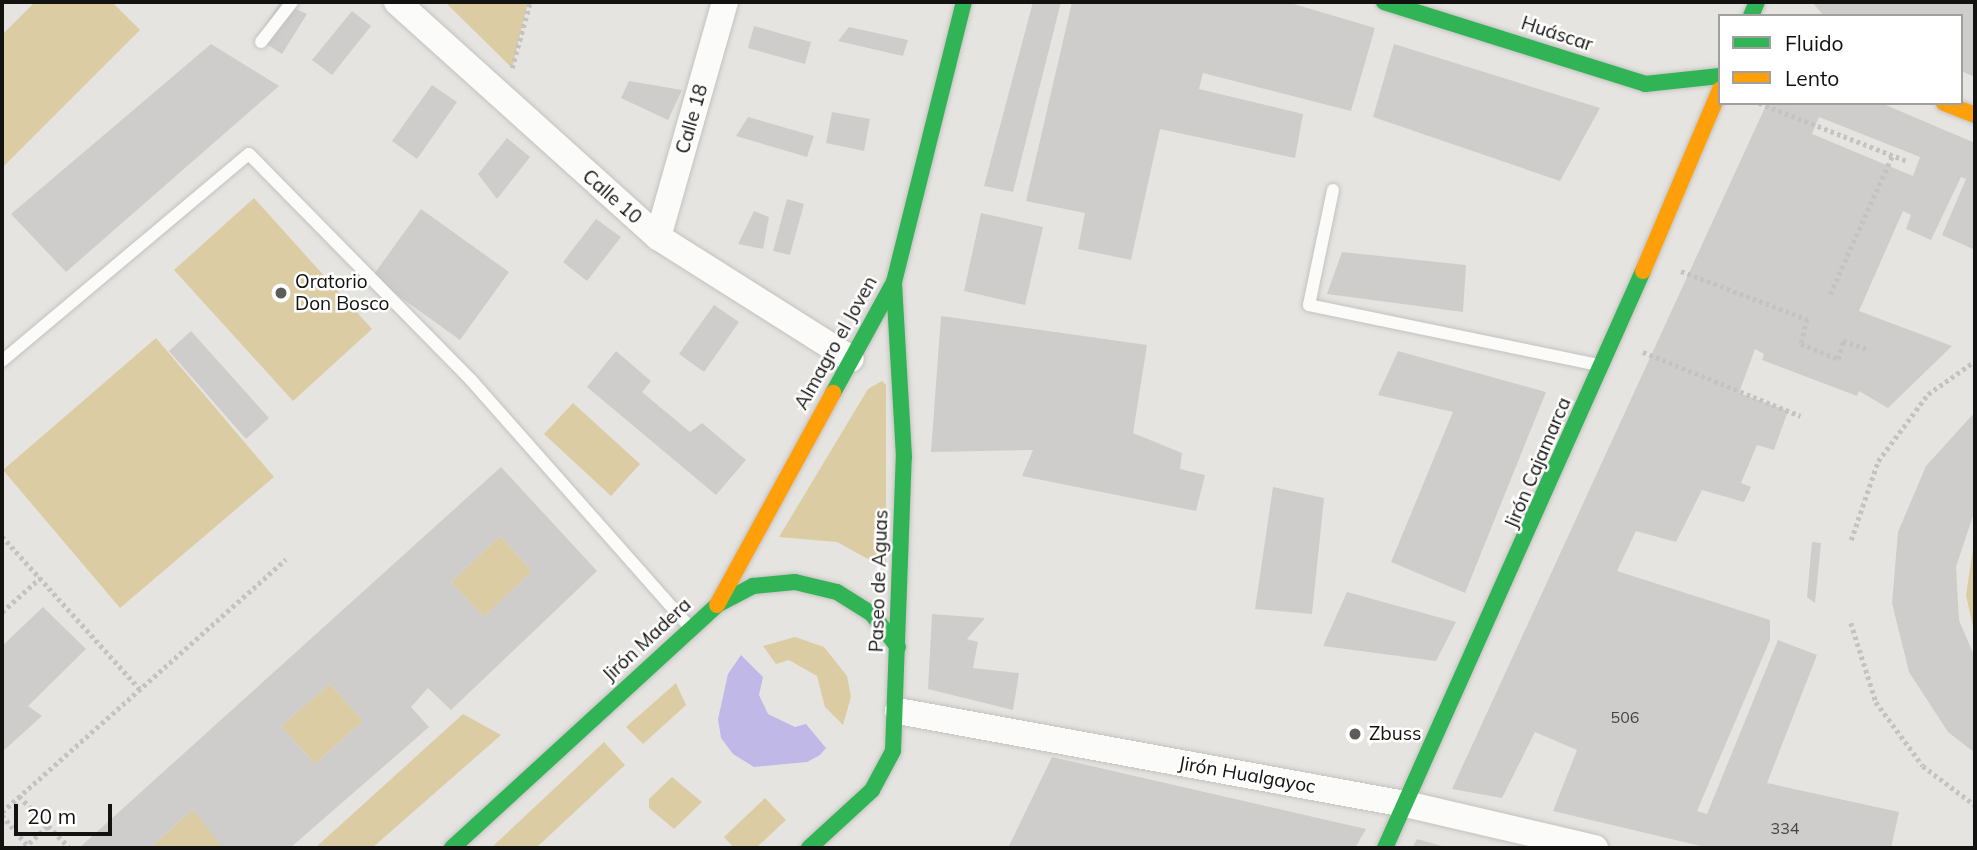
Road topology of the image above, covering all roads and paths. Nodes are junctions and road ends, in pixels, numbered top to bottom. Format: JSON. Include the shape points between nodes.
{"nodes":[{"id":1,"x":292,"y":2,"type":"edge"},
{"id":2,"x":397,"y":2,"type":"edge"},
{"id":3,"x":530,"y":2,"type":"edge"},
{"id":4,"x":725,"y":2,"type":"edge"},
{"id":5,"x":964,"y":2,"type":"edge"},
{"id":6,"x":1384,"y":2,"type":"edge"},
{"id":7,"x":261,"y":42,"type":"dead end"},
{"id":8,"x":1718,"y":76,"type":"edge"},
{"id":9,"x":1718,"y":95,"type":"edge"},
{"id":10,"x":503,"y":102,"type":"junction"},
{"id":11,"x":1764,"y":105,"type":"edge"},
{"id":12,"x":1949,"y":105,"type":"edge"},
{"id":13,"x":1975,"y":116,"type":"edge"},
{"id":14,"x":1892,"y":156,"type":"junction"},
{"id":15,"x":1906,"y":161,"type":"dead end"},
{"id":16,"x":1333,"y":190,"type":"dead end"},
{"id":17,"x":658,"y":237,"type":"junction"},
{"id":18,"x":1649,"y":257,"type":"junction"},
{"id":19,"x":894,"y":282,"type":"junction"},
{"id":20,"x":1830,"y":294,"type":"dead end"},
{"id":21,"x":1614,"y":337,"type":"junction"},
{"id":22,"x":1870,"y":350,"type":"dead end"},
{"id":23,"x":851,"y":359,"type":"junction"},
{"id":24,"x":2,"y":361,"type":"edge"},
{"id":25,"x":1975,"y":362,"type":"edge"},
{"id":26,"x":1602,"y":366,"type":"junction"},
{"id":27,"x":1801,"y":416,"type":"dead end"},
{"id":28,"x":2,"y":536,"type":"edge"},
{"id":29,"x":1851,"y":540,"type":"dead end"},
{"id":30,"x":286,"y":559,"type":"dead end"},
{"id":31,"x":40,"y":578,"type":"junction"},
{"id":32,"x":717,"y":605,"type":"junction"},
{"id":33,"x":2,"y":612,"type":"edge"},
{"id":34,"x":1850,"y":623,"type":"dead end"},
{"id":35,"x":691,"y":628,"type":"junction"},
{"id":36,"x":898,"y":647,"type":"junction"},
{"id":37,"x":140,"y":689,"type":"junction"},
{"id":38,"x":898,"y":711,"type":"junction"},
{"id":39,"x":19,"y":796,"type":"junction"},
{"id":40,"x":1410,"y":805,"type":"junction"},
{"id":41,"x":1975,"y":805,"type":"edge"},
{"id":42,"x":2,"y":813,"type":"edge"},
{"id":43,"x":48,"y":826,"type":"junction"},
{"id":44,"x":26,"y":847,"type":"edge"},
{"id":45,"x":70,"y":848,"type":"edge"},
{"id":46,"x":452,"y":848,"type":"edge"},
{"id":47,"x":808,"y":848,"type":"edge"},
{"id":48,"x":1385,"y":848,"type":"edge"},
{"id":49,"x":1595,"y":848,"type":"edge"}],
"edges":[{"from":1,"to":7,"type":"lane"},
{"from":2,"to":10,"type":"street","name":"Calle 10"},
{"from":3,"to":10,"type":"path"},
{"from":4,"to":17,"type":"street","name":"Calle 18"},
{"from":5,"to":19,"type":"street","name":"Almagro el Joven"},
{"from":6,"to":8,"type":"street","name":"Huáscar","via":[[1645,84]]},
{"from":9,"to":18,"type":"street","name":"Jirón Cajamarca"},
{"from":10,"to":17,"type":"street","name":"Calle 10"},
{"from":11,"to":14,"type":"path"},
{"from":12,"to":13,"type":"street"},
{"from":14,"to":15,"type":"path"},
{"from":14,"to":20,"type":"path"},
{"from":16,"to":26,"type":"lane","via":[[1309,305]]},
{"from":17,"to":23,"type":"street","name":"Calle 10"},
{"from":18,"to":21,"type":"street","name":"Jirón Cajamarca"},
{"from":18,"to":22,"type":"path","via":[[1807,319],[1801,344],[1838,359],[1843,341]]},
{"from":19,"to":23,"type":"street","name":"Almagro el Joven"},
{"from":19,"to":36,"type":"street","name":"Paseo de Aguas","via":[[904,457]]},
{"from":21,"to":26,"type":"street","name":"Jirón Cajamarca"},
{"from":21,"to":27,"type":"path"},
{"from":23,"to":32,"type":"street","name":"Almagro el Joven"},
{"from":24,"to":35,"type":"lane","via":[[249,154],[471,380]]},
{"from":25,"to":29,"type":"path","via":[[1928,394],[1878,461]]},
{"from":26,"to":40,"type":"street","name":"Jirón Cajamarca"},
{"from":28,"to":31,"type":"path"},
{"from":30,"to":37,"type":"path"},
{"from":31,"to":33,"type":"path"},
{"from":31,"to":37,"type":"path"},
{"from":32,"to":35,"type":"street","name":"Jirón Madera"},
{"from":32,"to":36,"type":"street","name":"Jirón Madera","via":[[753,586],[795,582],[826,589],[872,614]]},
{"from":34,"to":41,"type":"path","via":[[1876,702],[1923,766]]},
{"from":35,"to":46,"type":"street","name":"Jirón Madera"},
{"from":36,"to":38,"type":"street","name":"Paseo de Aguas"},
{"from":37,"to":39,"type":"path"},
{"from":38,"to":40,"type":"street","name":"Jirón Hualgayoc"},
{"from":38,"to":47,"type":"street","name":"Paseo de Aguas","via":[[893,751],[872,790]]},
{"from":39,"to":42,"type":"path"},
{"from":39,"to":43,"type":"path"},
{"from":40,"to":48,"type":"street","name":"Jirón Cajamarca"},
{"from":40,"to":49,"type":"street","name":"Jirón Hualgayoc"},
{"from":42,"to":44,"type":"path"},
{"from":43,"to":44,"type":"path"},
{"from":43,"to":45,"type":"path"}]}
